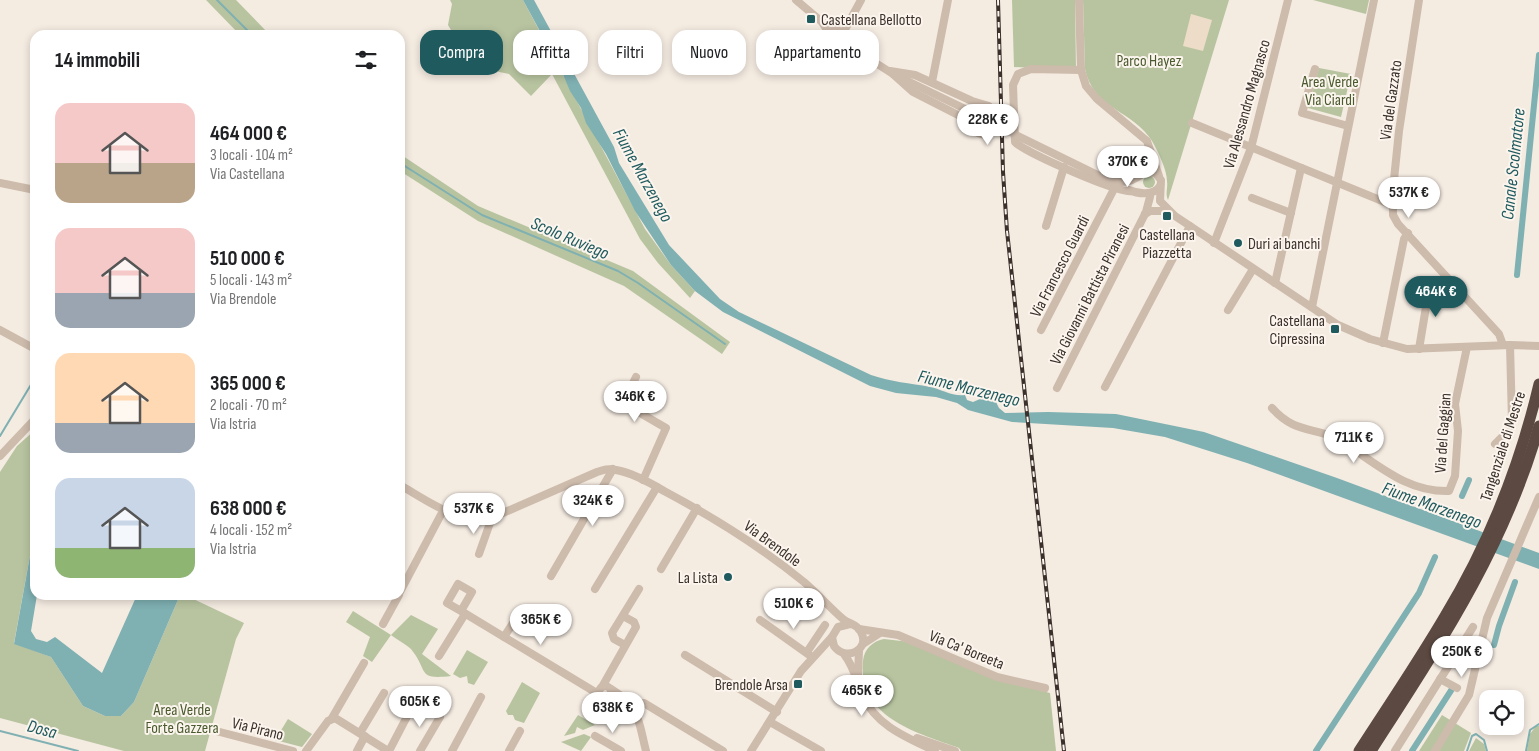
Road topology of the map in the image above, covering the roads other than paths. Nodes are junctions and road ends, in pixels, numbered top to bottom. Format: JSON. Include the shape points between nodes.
{"nodes":[{"id":1,"x":796,"y":0,"type":"edge"},
{"id":2,"x":861,"y":0,"type":"edge"},
{"id":3,"x":948,"y":0,"type":"edge"},
{"id":4,"x":1079,"y":0,"type":"edge"},
{"id":5,"x":1288,"y":0,"type":"edge"},
{"id":6,"x":1374,"y":0,"type":"edge"},
{"id":7,"x":1419,"y":0,"type":"edge"},
{"id":8,"x":822,"y":22,"type":"junction"},
{"id":9,"x":827,"y":30,"type":"edge"},
{"id":10,"x":836,"y":30,"type":"edge"},
{"id":11,"x":845,"y":30,"type":"edge"},
{"id":12,"x":879,"y":65,"type":"edge"},
{"id":13,"x":1315,"y":69,"type":"dead end"},
{"id":14,"x":1081,"y":70,"type":"junction"},
{"id":15,"x":892,"y":73,"type":"junction"},
{"id":16,"x":932,"y":82,"type":"junction"},
{"id":17,"x":988,"y":120,"type":"tunnel mouth"},
{"id":18,"x":1192,"y":123,"type":"dead end"},
{"id":19,"x":1348,"y":126,"type":"junction"},
{"id":20,"x":1016,"y":135,"type":"tunnel mouth"},
{"id":21,"x":1251,"y":148,"type":"junction"},
{"id":22,"x":1152,"y":155,"type":"junction"},
{"id":23,"x":1064,"y":167,"type":"junction"},
{"id":24,"x":1301,"y":168,"type":"junction"},
{"id":25,"x":1141,"y":176,"type":"junction"},
{"id":26,"x":1160,"y":182,"type":"junction"},
{"id":27,"x":0,"y":183,"type":"edge"},
{"id":28,"x":1337,"y":183,"type":"junction"},
{"id":29,"x":1112,"y":185,"type":"junction"},
{"id":30,"x":30,"y":189,"type":"edge"},
{"id":31,"x":1146,"y":194,"type":"junction"},
{"id":32,"x":1252,"y":198,"type":"dead end"},
{"id":33,"x":1392,"y":205,"type":"junction"},
{"id":34,"x":1163,"y":211,"type":"junction"},
{"id":35,"x":1291,"y":213,"type":"junction"},
{"id":36,"x":1145,"y":214,"type":"junction"},
{"id":37,"x":1175,"y":216,"type":"junction"},
{"id":38,"x":1046,"y":226,"type":"dead end"},
{"id":39,"x":1190,"y":226,"type":"junction"},
{"id":40,"x":1410,"y":236,"type":"junction"},
{"id":41,"x":1214,"y":243,"type":"junction"},
{"id":42,"x":1253,"y":269,"type":"junction"},
{"id":43,"x":1275,"y":283,"type":"junction"},
{"id":44,"x":1430,"y":283,"type":"dead end"},
{"id":45,"x":1312,"y":308,"type":"junction"},
{"id":46,"x":1228,"y":310,"type":"dead end"},
{"id":47,"x":0,"y":330,"type":"edge"},
{"id":48,"x":1042,"y":330,"type":"dead end"},
{"id":49,"x":1383,"y":343,"type":"junction"},
{"id":50,"x":1506,"y":345,"type":"junction"},
{"id":51,"x":30,"y":346,"type":"edge"},
{"id":52,"x":1539,"y":346,"type":"edge"},
{"id":53,"x":1467,"y":347,"type":"junction"},
{"id":54,"x":1419,"y":349,"type":"junction"},
{"id":55,"x":636,"y":377,"type":"dead end"},
{"id":56,"x":1539,"y":384,"type":"edge"},
{"id":57,"x":1105,"y":387,"type":"dead end"},
{"id":58,"x":1057,"y":388,"type":"dead end"},
{"id":59,"x":1272,"y":408,"type":"dead end"},
{"id":60,"x":30,"y":424,"type":"edge"},
{"id":61,"x":1539,"y":426,"type":"edge"},
{"id":62,"x":1495,"y":444,"type":"dead end"},
{"id":63,"x":0,"y":456,"type":"edge"},
{"id":64,"x":1522,"y":462,"type":"junction"},
{"id":65,"x":613,"y":469,"type":"junction"},
{"id":66,"x":643,"y":480,"type":"junction"},
{"id":67,"x":657,"y":487,"type":"junction"},
{"id":68,"x":405,"y":490,"type":"edge"},
{"id":69,"x":1539,"y":496,"type":"edge"},
{"id":70,"x":697,"y":508,"type":"junction"},
{"id":71,"x":444,"y":509,"type":"junction"},
{"id":72,"x":489,"y":518,"type":"junction"},
{"id":73,"x":479,"y":554,"type":"dead end"},
{"id":74,"x":1481,"y":561,"type":"junction"},
{"id":75,"x":661,"y":569,"type":"dead end"},
{"id":76,"x":551,"y":576,"type":"dead end"},
{"id":77,"x":405,"y":583,"type":"edge"},
{"id":78,"x":595,"y":589,"type":"dead end"},
{"id":79,"x":639,"y":589,"type":"dead end"},
{"id":80,"x":396,"y":600,"type":"edge"},
{"id":81,"x":828,"y":604,"type":"junction"},
{"id":82,"x":623,"y":616,"type":"junction"},
{"id":83,"x":515,"y":620,"type":"dead end"},
{"id":84,"x":760,"y":620,"type":"dead end"},
{"id":85,"x":383,"y":624,"type":"dead end"},
{"id":86,"x":850,"y":624,"type":"junction"},
{"id":87,"x":825,"y":625,"type":"dead end"},
{"id":88,"x":1473,"y":627,"type":"dead end"},
{"id":89,"x":859,"y":628,"type":"junction"},
{"id":90,"x":834,"y":633,"type":"junction"},
{"id":91,"x":880,"y":633,"type":"junction"},
{"id":92,"x":504,"y":637,"type":"junction"},
{"id":93,"x":625,"y":645,"type":"junction"},
{"id":94,"x":861,"y":647,"type":"junction"},
{"id":95,"x":840,"y":652,"type":"junction"},
{"id":96,"x":685,"y":654,"type":"dead end"},
{"id":97,"x":811,"y":655,"type":"junction"},
{"id":98,"x":438,"y":656,"type":"dead end"},
{"id":99,"x":364,"y":662,"type":"dead end"},
{"id":100,"x":858,"y":679,"type":"junction"},
{"id":101,"x":1440,"y":679,"type":"junction"},
{"id":102,"x":1453,"y":686,"type":"dead end"},
{"id":103,"x":1045,"y":688,"type":"dead end"},
{"id":104,"x":601,"y":691,"type":"junction"},
{"id":105,"x":384,"y":693,"type":"dead end"},
{"id":106,"x":481,"y":697,"type":"dead end"},
{"id":107,"x":632,"y":704,"type":"junction"},
{"id":108,"x":412,"y":708,"type":"dead end"},
{"id":109,"x":776,"y":712,"type":"junction"},
{"id":110,"x":440,"y":717,"type":"dead end"},
{"id":111,"x":332,"y":718,"type":"junction"},
{"id":112,"x":770,"y":722,"type":"junction"},
{"id":113,"x":216,"y":731,"type":"dead end"},
{"id":114,"x":520,"y":731,"type":"dead end"},
{"id":115,"x":896,"y":732,"type":"junction"},
{"id":116,"x":362,"y":735,"type":"junction"},
{"id":117,"x":595,"y":736,"type":"dead end"},
{"id":118,"x":293,"y":751,"type":"edge"},
{"id":119,"x":306,"y":751,"type":"edge"},
{"id":120,"x":357,"y":751,"type":"edge"},
{"id":121,"x":388,"y":751,"type":"edge"},
{"id":122,"x":420,"y":751,"type":"edge"},
{"id":123,"x":452,"y":751,"type":"edge"},
{"id":124,"x":509,"y":751,"type":"edge"},
{"id":125,"x":621,"y":751,"type":"edge"},
{"id":126,"x":646,"y":751,"type":"edge"},
{"id":127,"x":723,"y":751,"type":"edge"},
{"id":128,"x":751,"y":751,"type":"edge"},
{"id":129,"x":821,"y":751,"type":"edge"},
{"id":130,"x":923,"y":751,"type":"edge"},
{"id":131,"x":935,"y":751,"type":"edge"},
{"id":132,"x":955,"y":751,"type":"edge"},
{"id":133,"x":1359,"y":751,"type":"edge"},
{"id":134,"x":1371,"y":751,"type":"edge"},
{"id":135,"x":1395,"y":751,"type":"edge"},
{"id":136,"x":1434,"y":751,"type":"edge"}],
"edges":[{"from":1,"to":8,"type":"street"},
{"from":2,"to":11,"type":"street"},
{"from":3,"to":16,"type":"street"},
{"from":4,"to":14,"type":"street"},
{"from":5,"to":21,"type":"street","name":"Via Alessandro Magnasco"},
{"from":6,"to":19,"type":"street"},
{"from":7,"to":33,"type":"street","name":"Via del Gazzato","via":[[1399,131]]},
{"from":8,"to":9,"type":"street"},
{"from":8,"to":10,"type":"street"},
{"from":12,"to":15,"type":"street"},
{"from":13,"to":19,"type":"street","via":[[1302,113]]},
{"from":14,"to":22,"type":"street","via":[[1088,90],[1144,138]]},
{"from":14,"to":23,"type":"street","via":[[1026,70],[1018,74],[1012,85],[1015,142]]},
{"from":15,"to":16,"type":"street","via":[[905,73]]},
{"from":15,"to":16,"type":"street","via":[[913,92],[960,116],[978,133],[986,135],[991,132],[989,106]]},
{"from":15,"to":17,"type":"street"},
{"from":18,"to":21,"type":"street"},
{"from":19,"to":28,"type":"street"},
{"from":20,"to":29,"type":"street"},
{"from":21,"to":24,"type":"street"},
{"from":21,"to":41,"type":"street","name":"Via Alessandro Magnasco"},
{"from":22,"to":25,"type":"street"},
{"from":22,"to":26,"type":"street"},
{"from":23,"to":29,"type":"street"},
{"from":23,"to":38,"type":"street"},
{"from":24,"to":28,"type":"street"},
{"from":24,"to":35,"type":"street"},
{"from":25,"to":26,"type":"street","via":[[1153,172]]},
{"from":25,"to":29,"type":"street"},
{"from":25,"to":31,"type":"street","via":[[1139,185]]},
{"from":26,"to":31,"type":"street","via":[[1154,193]]},
{"from":26,"to":37,"type":"street","via":[[1160,201]]},
{"from":27,"to":30,"type":"street"},
{"from":28,"to":33,"type":"street"},
{"from":28,"to":45,"type":"street"},
{"from":29,"to":31,"type":"street"},
{"from":29,"to":48,"type":"street","name":"Via Francesco Guardi"},
{"from":31,"to":34,"type":"street"},
{"from":31,"to":36,"type":"street","name":"Via Giovanni Battista Piranesi"},
{"from":32,"to":35,"type":"street"},
{"from":33,"to":40,"type":"street","via":[[1393,215]]},
{"from":34,"to":36,"type":"street","via":[[1151,210]]},
{"from":34,"to":37,"type":"street"},
{"from":35,"to":43,"type":"street"},
{"from":36,"to":58,"type":"street","name":"Via Giovanni Battista Piranesi"},
{"from":37,"to":39,"type":"street"},
{"from":39,"to":41,"type":"street"},
{"from":39,"to":57,"type":"street"},
{"from":40,"to":49,"type":"street","via":[[1404,239]]},
{"from":40,"to":50,"type":"street"},
{"from":41,"to":42,"type":"street"},
{"from":42,"to":43,"type":"street"},
{"from":42,"to":46,"type":"street"},
{"from":43,"to":45,"type":"street"},
{"from":44,"to":54,"type":"street"},
{"from":45,"to":49,"type":"street","via":[[1338,325]]},
{"from":47,"to":51,"type":"street"},
{"from":49,"to":54,"type":"street"},
{"from":50,"to":52,"type":"street"},
{"from":50,"to":53,"type":"street"},
{"from":50,"to":62,"type":"street","via":[[1512,421],[1510,429]]},
{"from":53,"to":54,"type":"street"},
{"from":53,"to":59,"type":"street","name":"Via del Gaggian","via":[[1455,404],[1458,419],[1455,476],[1449,491],[1415,488],[1338,439],[1284,421]]},
{"from":55,"to":66,"type":"street","via":[[623,403],[666,428]]},
{"from":56,"to":64,"type":"highway","name":"Tangenziale di Mestre"},
{"from":60,"to":63,"type":"street"},
{"from":61,"to":64,"type":"highway","name":"Tangenziale di Mestre"},
{"from":64,"to":74,"type":"highway","name":"Tangenziale di Mestre"},
{"from":65,"to":66,"type":"street","name":"Via Brendole"},
{"from":65,"to":72,"type":"street","via":[[588,475]]},
{"from":65,"to":76,"type":"street"},
{"from":66,"to":67,"type":"street","name":"Via Brendole"},
{"from":67,"to":70,"type":"street","name":"Via Brendole"},
{"from":67,"to":78,"type":"street"},
{"from":68,"to":71,"type":"street"},
{"from":69,"to":136,"type":"street","via":[[1487,618],[1469,694]]},
{"from":70,"to":75,"type":"street"},
{"from":70,"to":81,"type":"street","name":"Via Brendole","via":[[788,570]]},
{"from":71,"to":72,"type":"street","via":[[471,519]]},
{"from":71,"to":77,"type":"street"},
{"from":72,"to":73,"type":"street"},
{"from":74,"to":133,"type":"highway","name":"Tangenziale di Mestre"},
{"from":74,"to":134,"type":"highway","name":"Tangenziale di Mestre","via":[[1453,624]]},
{"from":79,"to":82,"type":"street"},
{"from":80,"to":85,"type":"street"},
{"from":81,"to":86,"type":"street","name":"Via Brendole"},
{"from":81,"to":90,"type":"street","via":[[835,620]]},
{"from":82,"to":93,"type":"street","via":[[612,635]]},
{"from":82,"to":93,"type":"street","via":[[636,624]]},
{"from":83,"to":92,"type":"street"},
{"from":84,"to":97,"type":"street"},
{"from":86,"to":89,"type":"street"},
{"from":86,"to":90,"type":"street","via":[[842,624]]},
{"from":87,"to":97,"type":"street"},
{"from":88,"to":101,"type":"street"},
{"from":89,"to":91,"type":"street","name":"Via Ca' Boreeta"},
{"from":89,"to":94,"type":"street","via":[[864,638]]},
{"from":90,"to":95,"type":"street"},
{"from":90,"to":97,"type":"street"},
{"from":91,"to":94,"type":"street"},
{"from":91,"to":103,"type":"street","name":"Via Ca' Boreeta","via":[[898,635],[997,677]]},
{"from":92,"to":98,"type":"street","via":[[463,613]]},
{"from":92,"to":104,"type":"street"},
{"from":93,"to":104,"type":"street"},
{"from":94,"to":95,"type":"street","via":[[850,654]]},
{"from":94,"to":100,"type":"street"},
{"from":95,"to":97,"type":"street","via":[[826,650]]},
{"from":95,"to":100,"type":"street"},
{"from":96,"to":109,"type":"street"},
{"from":97,"to":109,"type":"street"},
{"from":99,"to":111,"type":"street"},
{"from":100,"to":115,"type":"street","via":[[872,712]]},
{"from":101,"to":102,"type":"street"},
{"from":101,"to":135,"type":"street"},
{"from":104,"to":107,"type":"street","via":[[608,697],[610,689]]},
{"from":105,"to":116,"type":"street"},
{"from":106,"to":123,"type":"street"},
{"from":107,"to":126,"type":"street"},
{"from":107,"to":127,"type":"street","via":[[644,703]]},
{"from":108,"to":121,"type":"street"},
{"from":109,"to":112,"type":"street"},
{"from":110,"to":122,"type":"street"},
{"from":111,"to":116,"type":"street"},
{"from":111,"to":119,"type":"street"},
{"from":112,"to":128,"type":"street"},
{"from":112,"to":129,"type":"street"},
{"from":113,"to":118,"type":"street","name":"Via Pirano"},
{"from":114,"to":124,"type":"street"},
{"from":115,"to":130,"type":"street"},
{"from":115,"to":131,"type":"street"},
{"from":115,"to":132,"type":"street"},
{"from":116,"to":120,"type":"street"},
{"from":116,"to":121,"type":"street"},
{"from":117,"to":125,"type":"street"}]}
